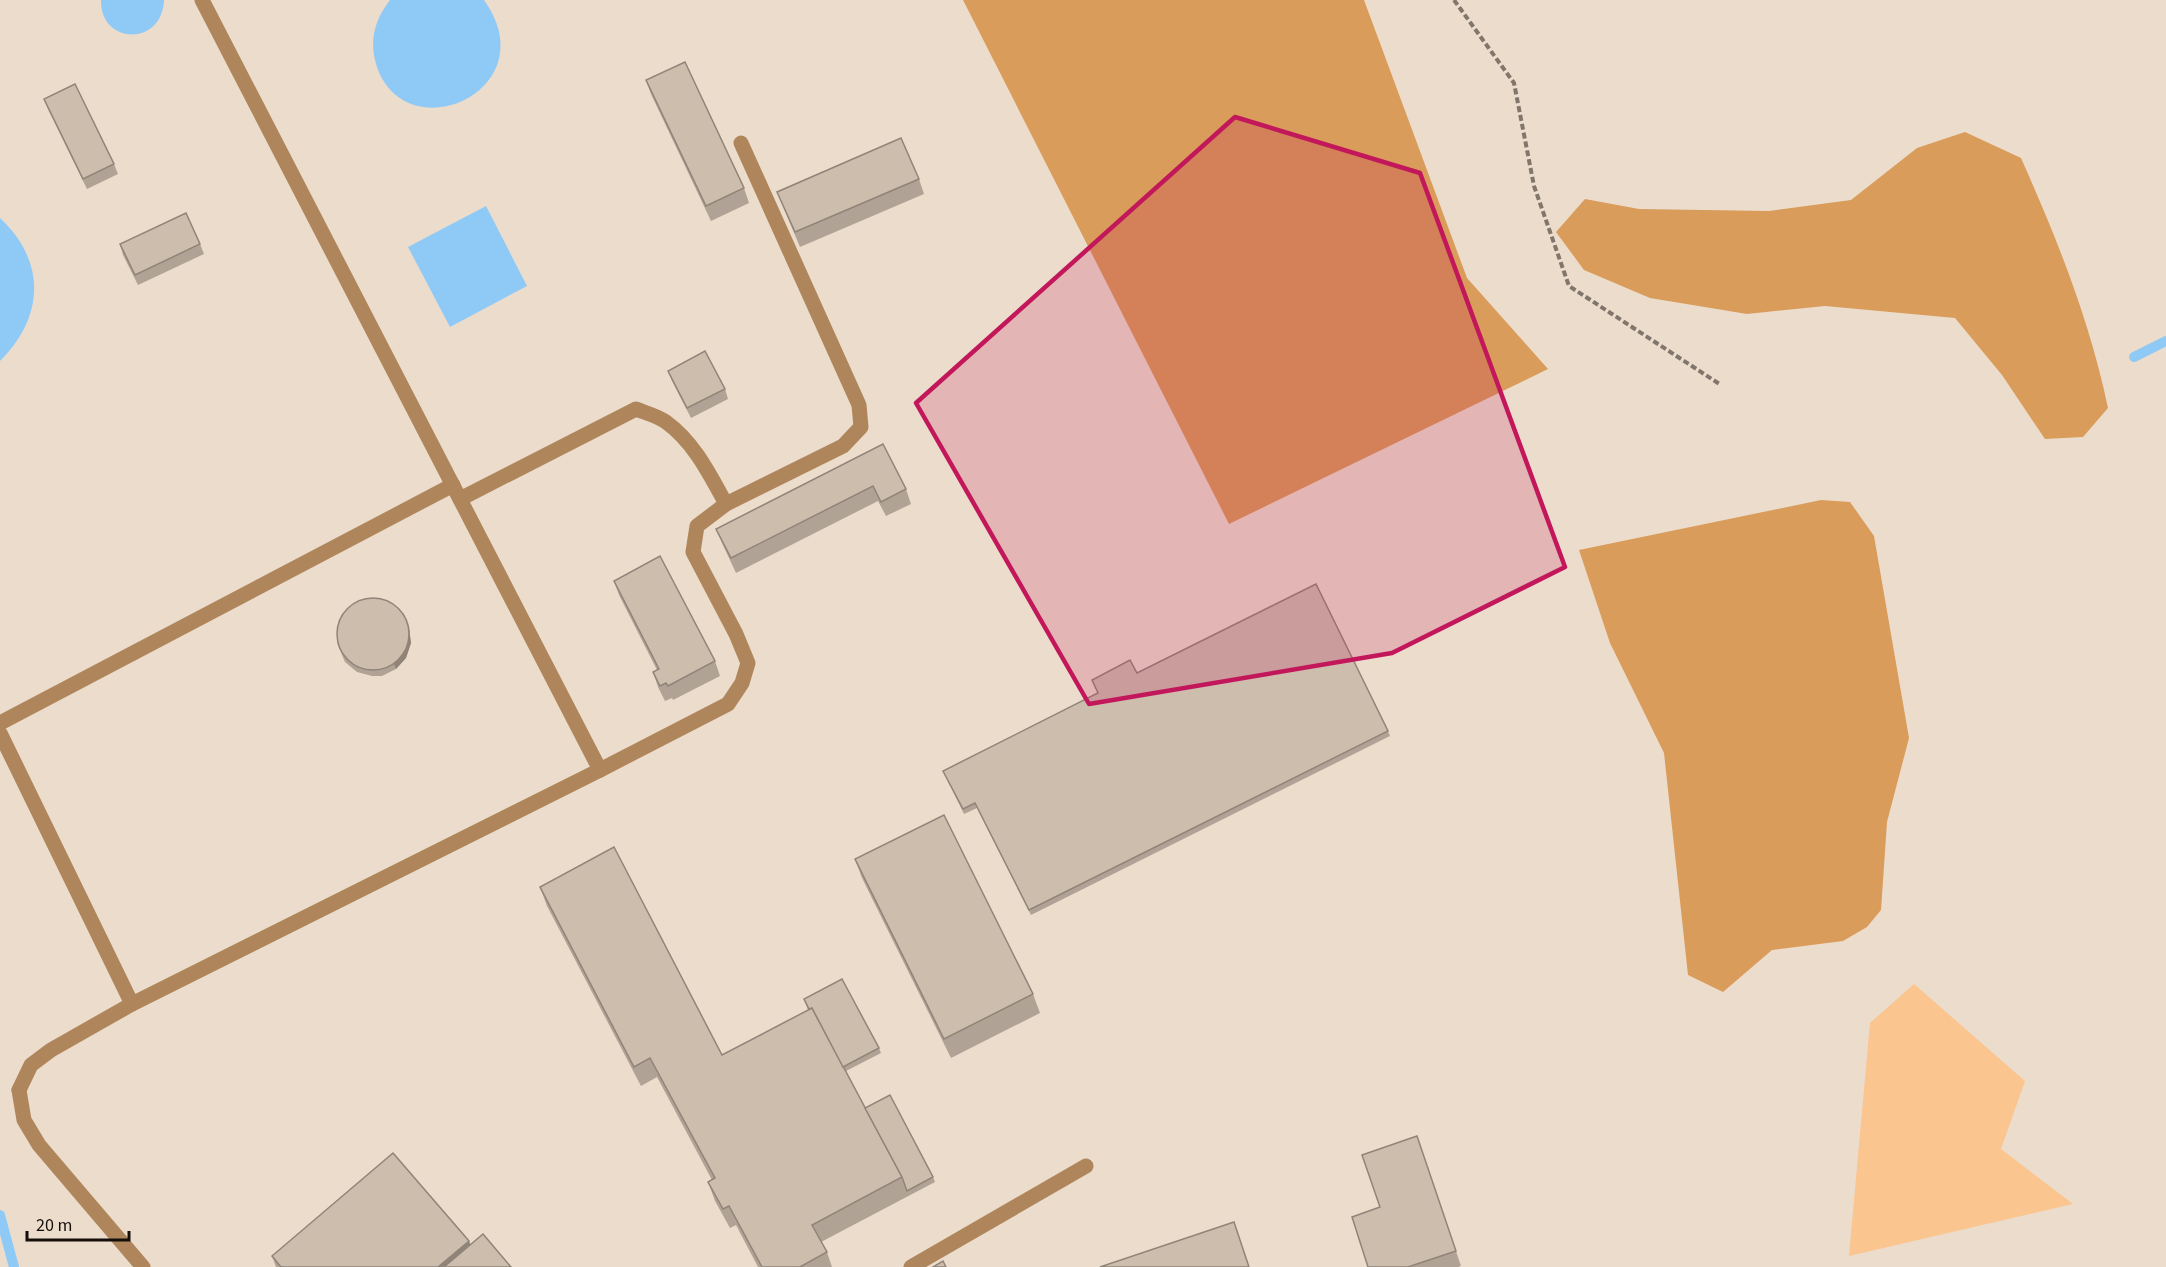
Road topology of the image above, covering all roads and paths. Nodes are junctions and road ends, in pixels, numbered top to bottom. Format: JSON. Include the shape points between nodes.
{"nodes":[{"id":1,"x":202,"y":0,"type":"edge"},
{"id":2,"x":1454,"y":0,"type":"edge"},
{"id":3,"x":741,"y":143,"type":"dead end"},
{"id":4,"x":1721,"y":385,"type":"dead end"},
{"id":5,"x":456,"y":492,"type":"junction"},
{"id":6,"x":726,"y":504,"type":"junction"},
{"id":7,"x":0,"y":723,"type":"edge"},
{"id":8,"x":0,"y":733,"type":"edge"},
{"id":9,"x":600,"y":770,"type":"junction"},
{"id":10,"x":132,"y":1004,"type":"junction"},
{"id":11,"x":1086,"y":1166,"type":"dead end"},
{"id":12,"x":143,"y":1267,"type":"edge"},
{"id":13,"x":911,"y":1267,"type":"edge"}],
"edges":[{"from":1,"to":5,"type":"street"},
{"from":2,"to":4,"type":"path","via":[[1514,83],[1534,186],[1569,286]]},
{"from":3,"to":6,"type":"street","via":[[859,405],[861,427],[843,446]]},
{"from":5,"to":6,"type":"street","via":[[636,410],[665,420],[682,436],[704,464]]},
{"from":5,"to":7,"type":"street"},
{"from":5,"to":9,"type":"street"},
{"from":6,"to":9,"type":"street","via":[[697,526],[693,552],[748,663],[742,683],[728,704]]},
{"from":8,"to":10,"type":"street"},
{"from":9,"to":10,"type":"street"},
{"from":10,"to":12,"type":"street","via":[[31,1065],[19,1090],[24,1120],[39,1145]]},
{"from":11,"to":13,"type":"street"}]}
